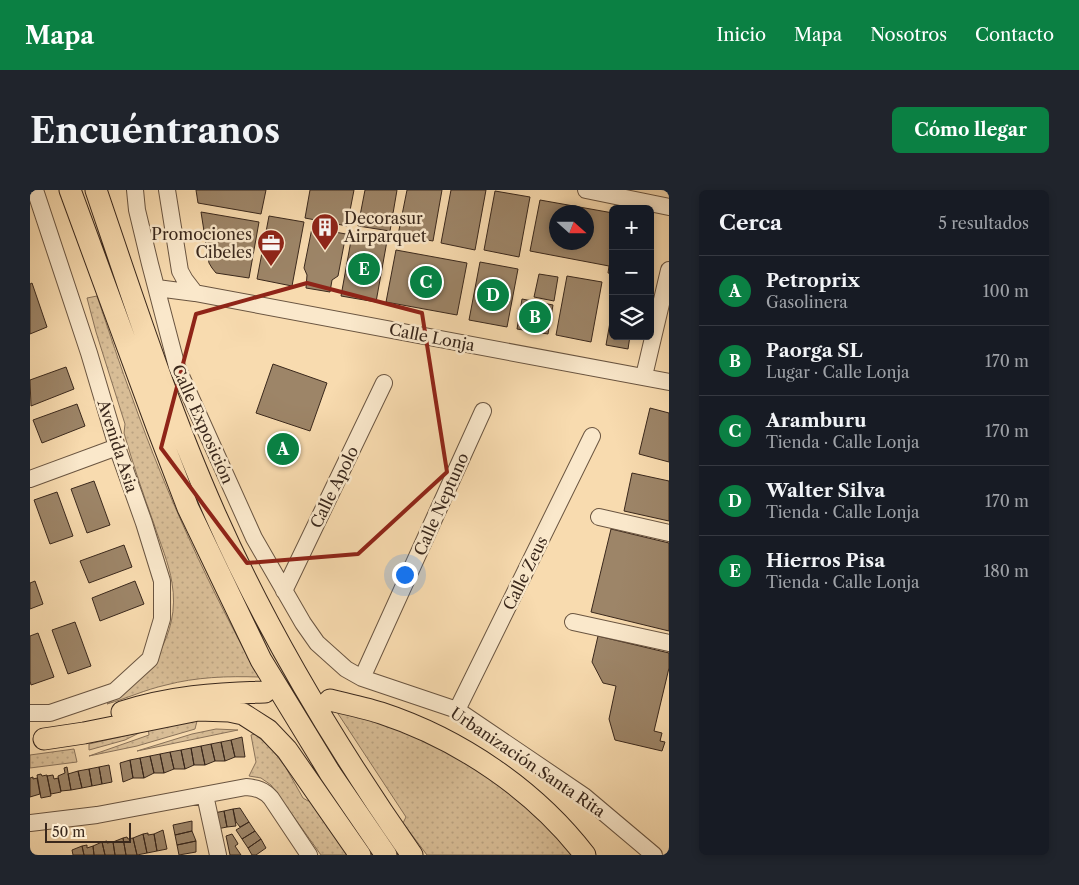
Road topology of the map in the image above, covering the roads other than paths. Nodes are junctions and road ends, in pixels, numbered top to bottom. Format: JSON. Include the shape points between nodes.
{"nodes":[{"id":1,"x":35,"y":190,"type":"edge"},
{"id":2,"x":70,"y":190,"type":"edge"},
{"id":3,"x":96,"y":190,"type":"edge"},
{"id":4,"x":135,"y":190,"type":"edge"},
{"id":5,"x":167,"y":190,"type":"edge"},
{"id":6,"x":586,"y":190,"type":"edge"},
{"id":7,"x":669,"y":207,"type":"edge"},
{"id":8,"x":669,"y":270,"type":"edge"},
{"id":9,"x":180,"y":271,"type":"junction"},
{"id":10,"x":162,"y":289,"type":"junction"},
{"id":11,"x":195,"y":293,"type":"junction"},
{"id":12,"x":644,"y":376,"type":"junction"},
{"id":13,"x":669,"y":382,"type":"edge"},
{"id":14,"x":384,"y":383,"type":"dead end"},
{"id":15,"x":483,"y":411,"type":"dead end"},
{"id":16,"x":592,"y":436,"type":"dead end"},
{"id":17,"x":117,"y":447,"type":"junction"},
{"id":18,"x":30,"y":479,"type":"edge"},
{"id":19,"x":600,"y":517,"type":"dead end"},
{"id":20,"x":669,"y":533,"type":"edge"},
{"id":21,"x":284,"y":591,"type":"junction"},
{"id":22,"x":573,"y":622,"type":"dead end"},
{"id":23,"x":669,"y":643,"type":"edge"},
{"id":24,"x":362,"y":678,"type":"junction"},
{"id":25,"x":265,"y":692,"type":"dead end"},
{"id":26,"x":330,"y":700,"type":"dead end"},
{"id":27,"x":457,"y":710,"type":"junction"},
{"id":28,"x":30,"y":713,"type":"edge"},
{"id":29,"x":37,"y":740,"type":"edge"},
{"id":30,"x":205,"y":795,"type":"junction"},
{"id":31,"x":30,"y":823,"type":"edge"},
{"id":32,"x":218,"y":855,"type":"edge"},
{"id":33,"x":309,"y":855,"type":"edge"},
{"id":34,"x":360,"y":855,"type":"edge"},
{"id":35,"x":386,"y":855,"type":"edge"},
{"id":36,"x":412,"y":855,"type":"edge"},
{"id":37,"x":585,"y":855,"type":"edge"},
{"id":38,"x":654,"y":855,"type":"edge"}],
"edges":[{"from":1,"to":17,"type":"street","name":"Avenida Asia","via":[[90,353]]},
{"from":2,"to":35,"type":"main road","via":[[188,508],[261,660],[325,766]]},
{"from":3,"to":36,"type":"main road","via":[[175,414],[217,517],[257,602],[356,773]]},
{"from":4,"to":10,"type":"street","name":"Calle Exposición","via":[[150,264]]},
{"from":5,"to":9,"type":"street"},
{"from":6,"to":7,"type":"street"},
{"from":8,"to":12,"type":"street"},
{"from":9,"to":10,"type":"street","via":[[175,282]]},
{"from":9,"to":11,"type":"street"},
{"from":10,"to":11,"type":"street","name":"Calle Lonja"},
{"from":10,"to":21,"type":"street","name":"Calle Exposición","via":[[177,367],[254,538]]},
{"from":11,"to":12,"type":"street","name":"Calle Lonja"},
{"from":12,"to":13,"type":"street","name":"Calle Lonja"},
{"from":14,"to":21,"type":"street","name":"Calle Apolo"},
{"from":15,"to":24,"type":"street","name":"Calle Neptuno"},
{"from":16,"to":27,"type":"street","name":"Calle Zeus"},
{"from":17,"to":18,"type":"street"},
{"from":17,"to":28,"type":"street","name":"Avenida Asia","via":[[162,581],[162,619],[150,659],[116,691],[50,712]]},
{"from":19,"to":20,"type":"street"},
{"from":21,"to":24,"type":"street","name":"Urbanización Santa Rita","via":[[317,643],[346,669]]},
{"from":22,"to":23,"type":"street"},
{"from":24,"to":27,"type":"street","name":"Urbanización Santa Rita"},
{"from":25,"to":29,"type":"main road","via":[[201,695],[166,701]]},
{"from":26,"to":37,"type":"main road","via":[[382,713],[441,738],[476,758],[550,815]]},
{"from":27,"to":38,"type":"street","name":"Urbanización Santa Rita","via":[[584,796]]},
{"from":29,"to":34,"type":"main road","via":[[198,710],[243,714],[268,730],[287,750]]},
{"from":30,"to":31,"type":"street","via":[[97,815]]},
{"from":30,"to":32,"type":"street"},
{"from":30,"to":33,"type":"street","via":[[246,787],[266,792]]}]}
